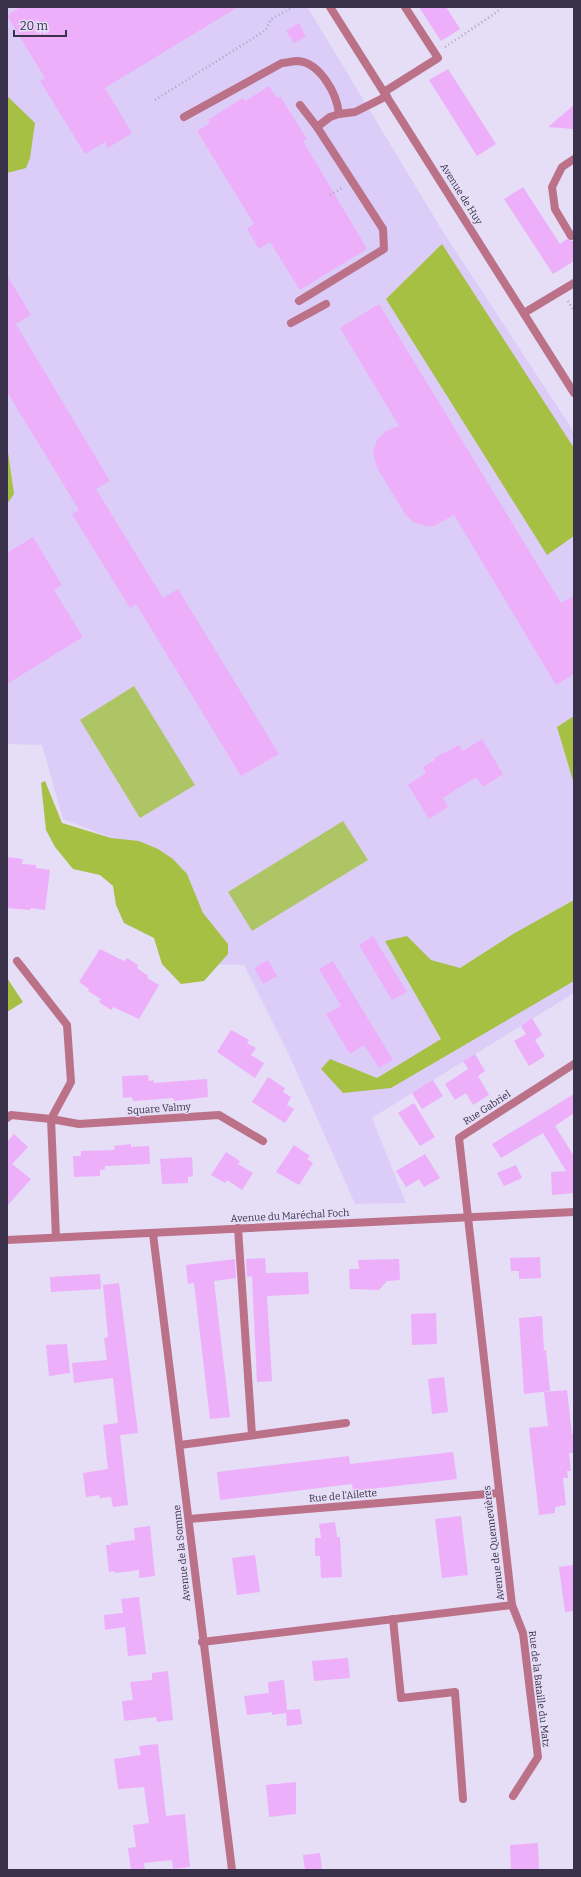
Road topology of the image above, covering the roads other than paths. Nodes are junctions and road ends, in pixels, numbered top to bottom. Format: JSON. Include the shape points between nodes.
{"nodes":[{"id":1,"x":330,"y":7,"type":"edge"},
{"id":2,"x":405,"y":7,"type":"edge"},
{"id":3,"x":386,"y":94,"type":"junction"},
{"id":4,"x":300,"y":105,"type":"dead end"},
{"id":5,"x":339,"y":114,"type":"junction"},
{"id":6,"x":184,"y":117,"type":"dead end"},
{"id":7,"x":317,"y":127,"type":"junction"},
{"id":8,"x":574,"y":159,"type":"edge"},
{"id":9,"x":571,"y":236,"type":"dead end"},
{"id":10,"x":574,"y":283,"type":"edge"},
{"id":11,"x":299,"y":301,"type":"dead end"},
{"id":12,"x":326,"y":304,"type":"dead end"},
{"id":13,"x":524,"y":313,"type":"junction"},
{"id":14,"x":290,"y":323,"type":"dead end"},
{"id":15,"x":574,"y":393,"type":"edge"},
{"id":16,"x":17,"y":960,"type":"dead end"},
{"id":17,"x":574,"y":1064,"type":"edge"},
{"id":18,"x":7,"y":1118,"type":"edge"},
{"id":19,"x":51,"y":1119,"type":"junction"},
{"id":20,"x":263,"y":1141,"type":"dead end"},
{"id":21,"x":574,"y":1212,"type":"edge"},
{"id":22,"x":468,"y":1218,"type":"junction"},
{"id":23,"x":238,"y":1228,"type":"junction"},
{"id":24,"x":153,"y":1234,"type":"junction"},
{"id":25,"x":56,"y":1237,"type":"junction"},
{"id":26,"x":7,"y":1240,"type":"edge"},
{"id":27,"x":346,"y":1423,"type":"dead end"},
{"id":28,"x":252,"y":1435,"type":"junction"},
{"id":29,"x":180,"y":1445,"type":"junction"},
{"id":30,"x":499,"y":1493,"type":"junction"},
{"id":31,"x":189,"y":1519,"type":"junction"},
{"id":32,"x":512,"y":1605,"type":"junction"},
{"id":33,"x":392,"y":1619,"type":"junction"},
{"id":34,"x":202,"y":1642,"type":"junction"},
{"id":35,"x":513,"y":1796,"type":"dead end"},
{"id":36,"x":463,"y":1799,"type":"dead end"},
{"id":37,"x":232,"y":1870,"type":"edge"}],
"edges":[{"from":1,"to":3,"type":"street","name":"Avenue de Huy"},
{"from":2,"to":3,"type":"street","via":[[438,58]]},
{"from":3,"to":5,"type":"street","via":[[355,112]]},
{"from":3,"to":13,"type":"street","name":"Avenue de Huy"},
{"from":4,"to":7,"type":"street"},
{"from":5,"to":6,"type":"street","via":[[338,103],[321,74],[317,69],[298,61],[282,63]]},
{"from":5,"to":7,"type":"street"},
{"from":7,"to":11,"type":"street","via":[[383,229],[384,249]]},
{"from":8,"to":9,"type":"street","via":[[562,166],[552,187],[555,209]]},
{"from":10,"to":13,"type":"street"},
{"from":12,"to":14,"type":"street"},
{"from":13,"to":15,"type":"street","name":"Avenue de Huy"},
{"from":16,"to":19,"type":"street","via":[[67,1025],[71,1082]]},
{"from":17,"to":22,"type":"street","name":"Rue Gabriel","via":[[459,1138]]},
{"from":18,"to":19,"type":"street","name":"Square Valmy","via":[[11,1115]]},
{"from":19,"to":20,"type":"street","name":"Square Valmy","via":[[79,1124],[219,1115]]},
{"from":19,"to":25,"type":"street"},
{"from":21,"to":22,"type":"street","name":"Avenue du Maréchal Foch"},
{"from":22,"to":23,"type":"street","name":"Avenue du Maréchal Foch"},
{"from":22,"to":30,"type":"street","name":"Avenue de Quennevières"},
{"from":23,"to":24,"type":"street","name":"Avenue du Maréchal Foch"},
{"from":23,"to":28,"type":"street"},
{"from":24,"to":25,"type":"street","name":"Avenue du Maréchal Foch"},
{"from":24,"to":29,"type":"street","name":"Avenue de la Somme"},
{"from":25,"to":26,"type":"street","name":"Avenue du Maréchal Foch"},
{"from":27,"to":28,"type":"street"},
{"from":28,"to":29,"type":"street"},
{"from":29,"to":31,"type":"street","name":"Avenue de la Somme"},
{"from":30,"to":31,"type":"street","name":"Rue de l'Ailette"},
{"from":30,"to":32,"type":"street","name":"Avenue de Quennevières"},
{"from":31,"to":34,"type":"street","name":"Avenue de la Somme"},
{"from":32,"to":33,"type":"street","name":"Avenue de Quennevières"},
{"from":32,"to":35,"type":"street","name":"Rue de la Bataille du Matz","via":[[523,1633],[538,1757]]},
{"from":33,"to":34,"type":"street","name":"Avenue de Quennevières"},
{"from":33,"to":36,"type":"street","via":[[401,1698],[456,1692]]},
{"from":34,"to":37,"type":"street","name":"Avenue de la Somme"}]}
